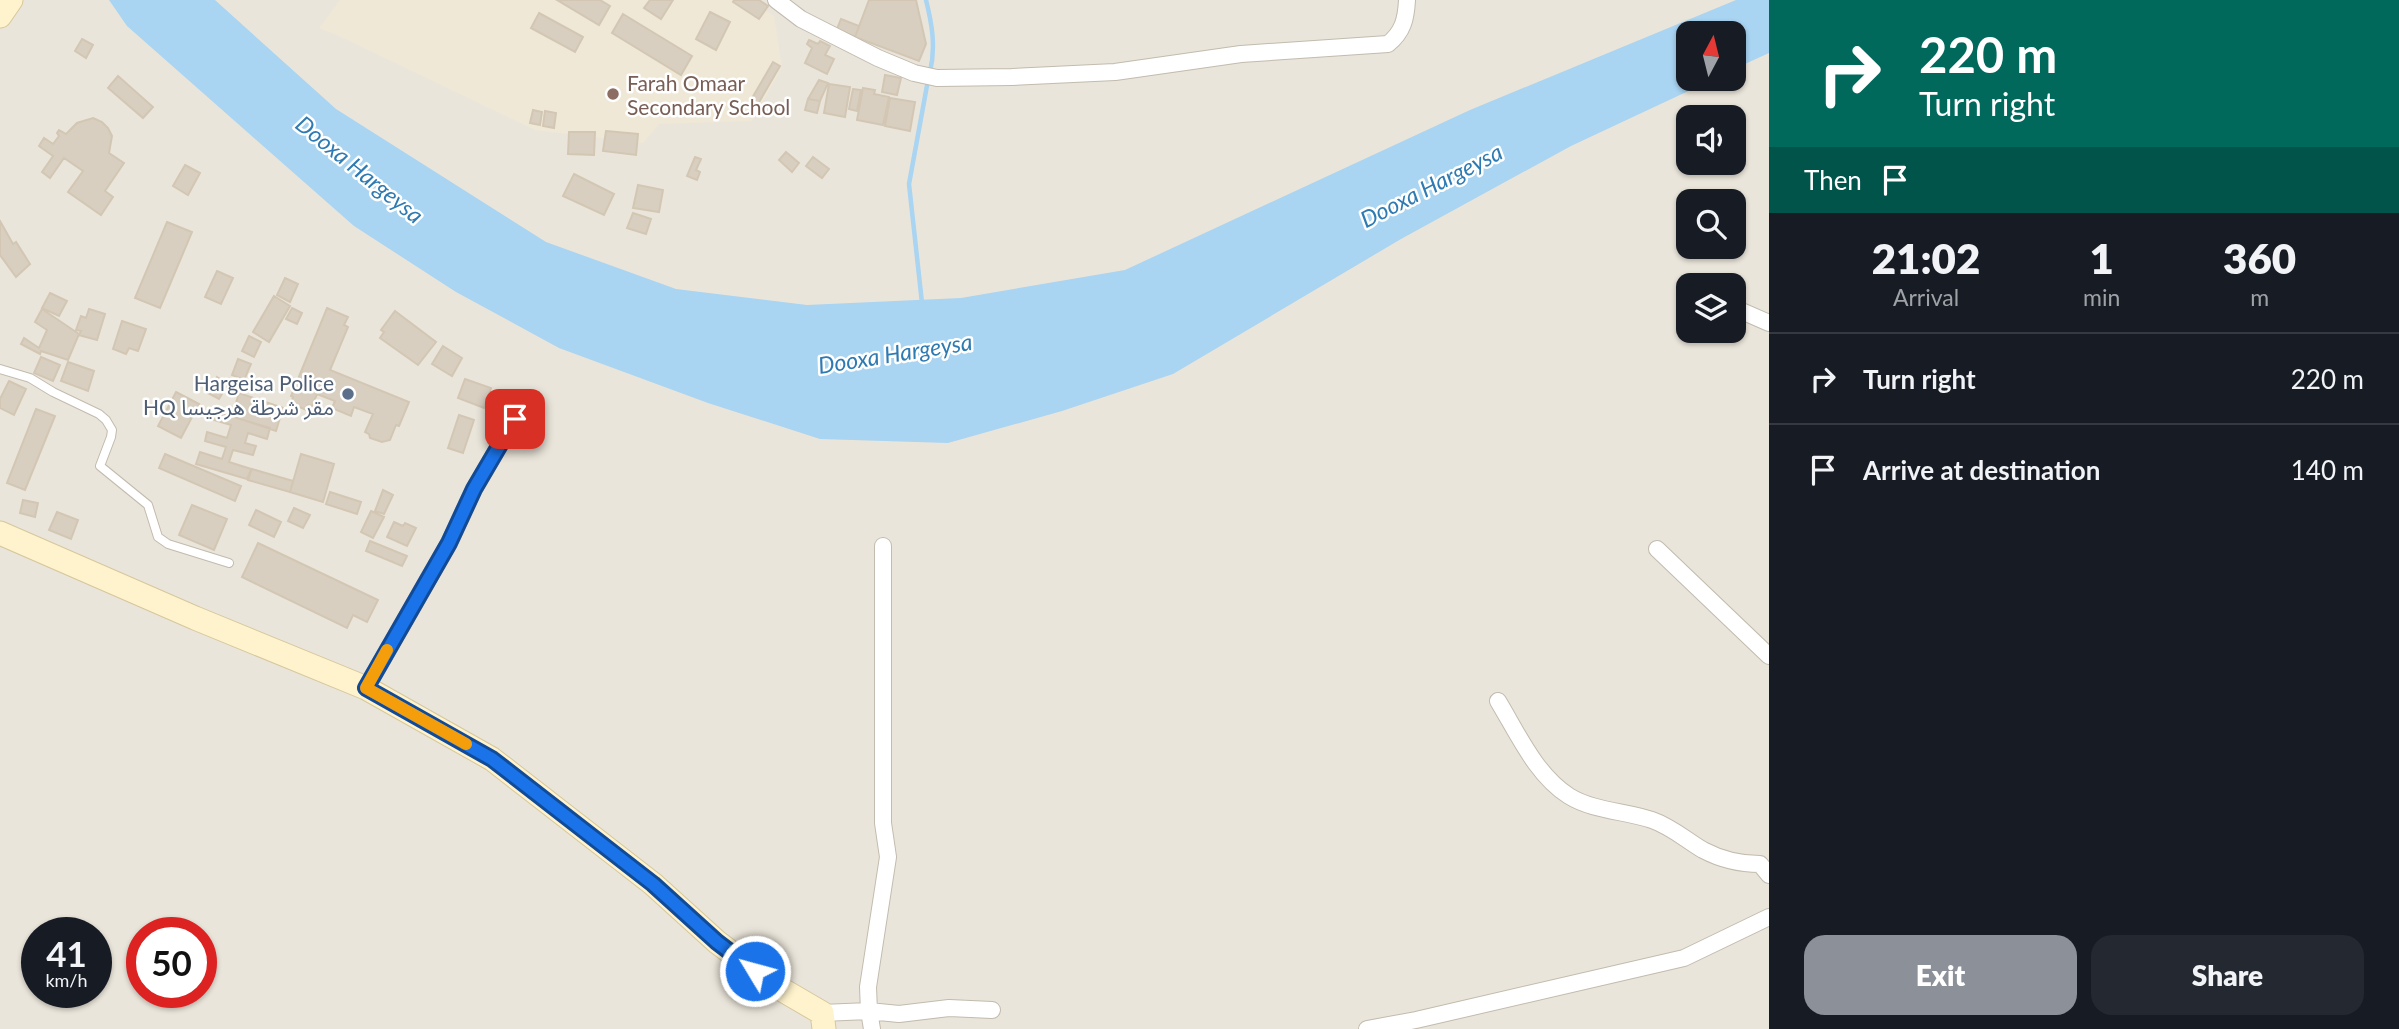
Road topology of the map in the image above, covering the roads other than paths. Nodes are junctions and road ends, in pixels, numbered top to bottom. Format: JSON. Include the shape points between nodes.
{"nodes":[{"id":1,"x":11,"y":0,"type":"edge"},
{"id":2,"x":776,"y":0,"type":"edge"},
{"id":3,"x":1407,"y":0,"type":"edge"},
{"id":4,"x":0,"y":16,"type":"edge"},
{"id":5,"x":1746,"y":313,"type":"edge"},
{"id":6,"x":1769,"y":323,"type":"edge"},
{"id":7,"x":0,"y":369,"type":"edge"},
{"id":8,"x":515,"y":419,"type":"dead end"},
{"id":9,"x":0,"y":533,"type":"edge"},
{"id":10,"x":883,"y":546,"type":"dead end"},
{"id":11,"x":1657,"y":549,"type":"dead end"},
{"id":12,"x":229,"y":563,"type":"dead end"},
{"id":13,"x":1769,"y":656,"type":"edge"},
{"id":14,"x":366,"y":688,"type":"junction"},
{"id":15,"x":1498,"y":701,"type":"dead end"},
{"id":16,"x":1766,"y":867,"type":"edge"},
{"id":17,"x":1769,"y":917,"type":"edge"},
{"id":18,"x":992,"y":1010,"type":"dead end"},
{"id":19,"x":869,"y":1011,"type":"junction"},
{"id":20,"x":823,"y":1021,"type":"edge"},
{"id":21,"x":872,"y":1029,"type":"edge"},
{"id":22,"x":1367,"y":1029,"type":"edge"}],
"edges":[{"from":1,"to":4,"type":"main road"},
{"from":2,"to":3,"type":"street","via":[[801,19],[878,58],[937,78],[1115,72],[1241,54],[1388,44],[1400,35]]},
{"from":5,"to":6,"type":"street"},
{"from":7,"to":12,"type":"lane","via":[[30,378],[99,414],[112,430],[100,466],[148,505],[158,537]]},
{"from":8,"to":14,"type":"street"},
{"from":9,"to":14,"type":"main road"},
{"from":10,"to":19,"type":"street","via":[[883,823],[888,857],[868,987]]},
{"from":11,"to":13,"type":"street"},
{"from":14,"to":20,"type":"main road","via":[[492,759],[653,884],[717,942]]},
{"from":15,"to":16,"type":"street","via":[[1541,770],[1569,796],[1653,820],[1704,850]]},
{"from":17,"to":22,"type":"street","via":[[1684,958]]},
{"from":18,"to":19,"type":"street"},
{"from":19,"to":20,"type":"street"},
{"from":19,"to":21,"type":"street"}]}
